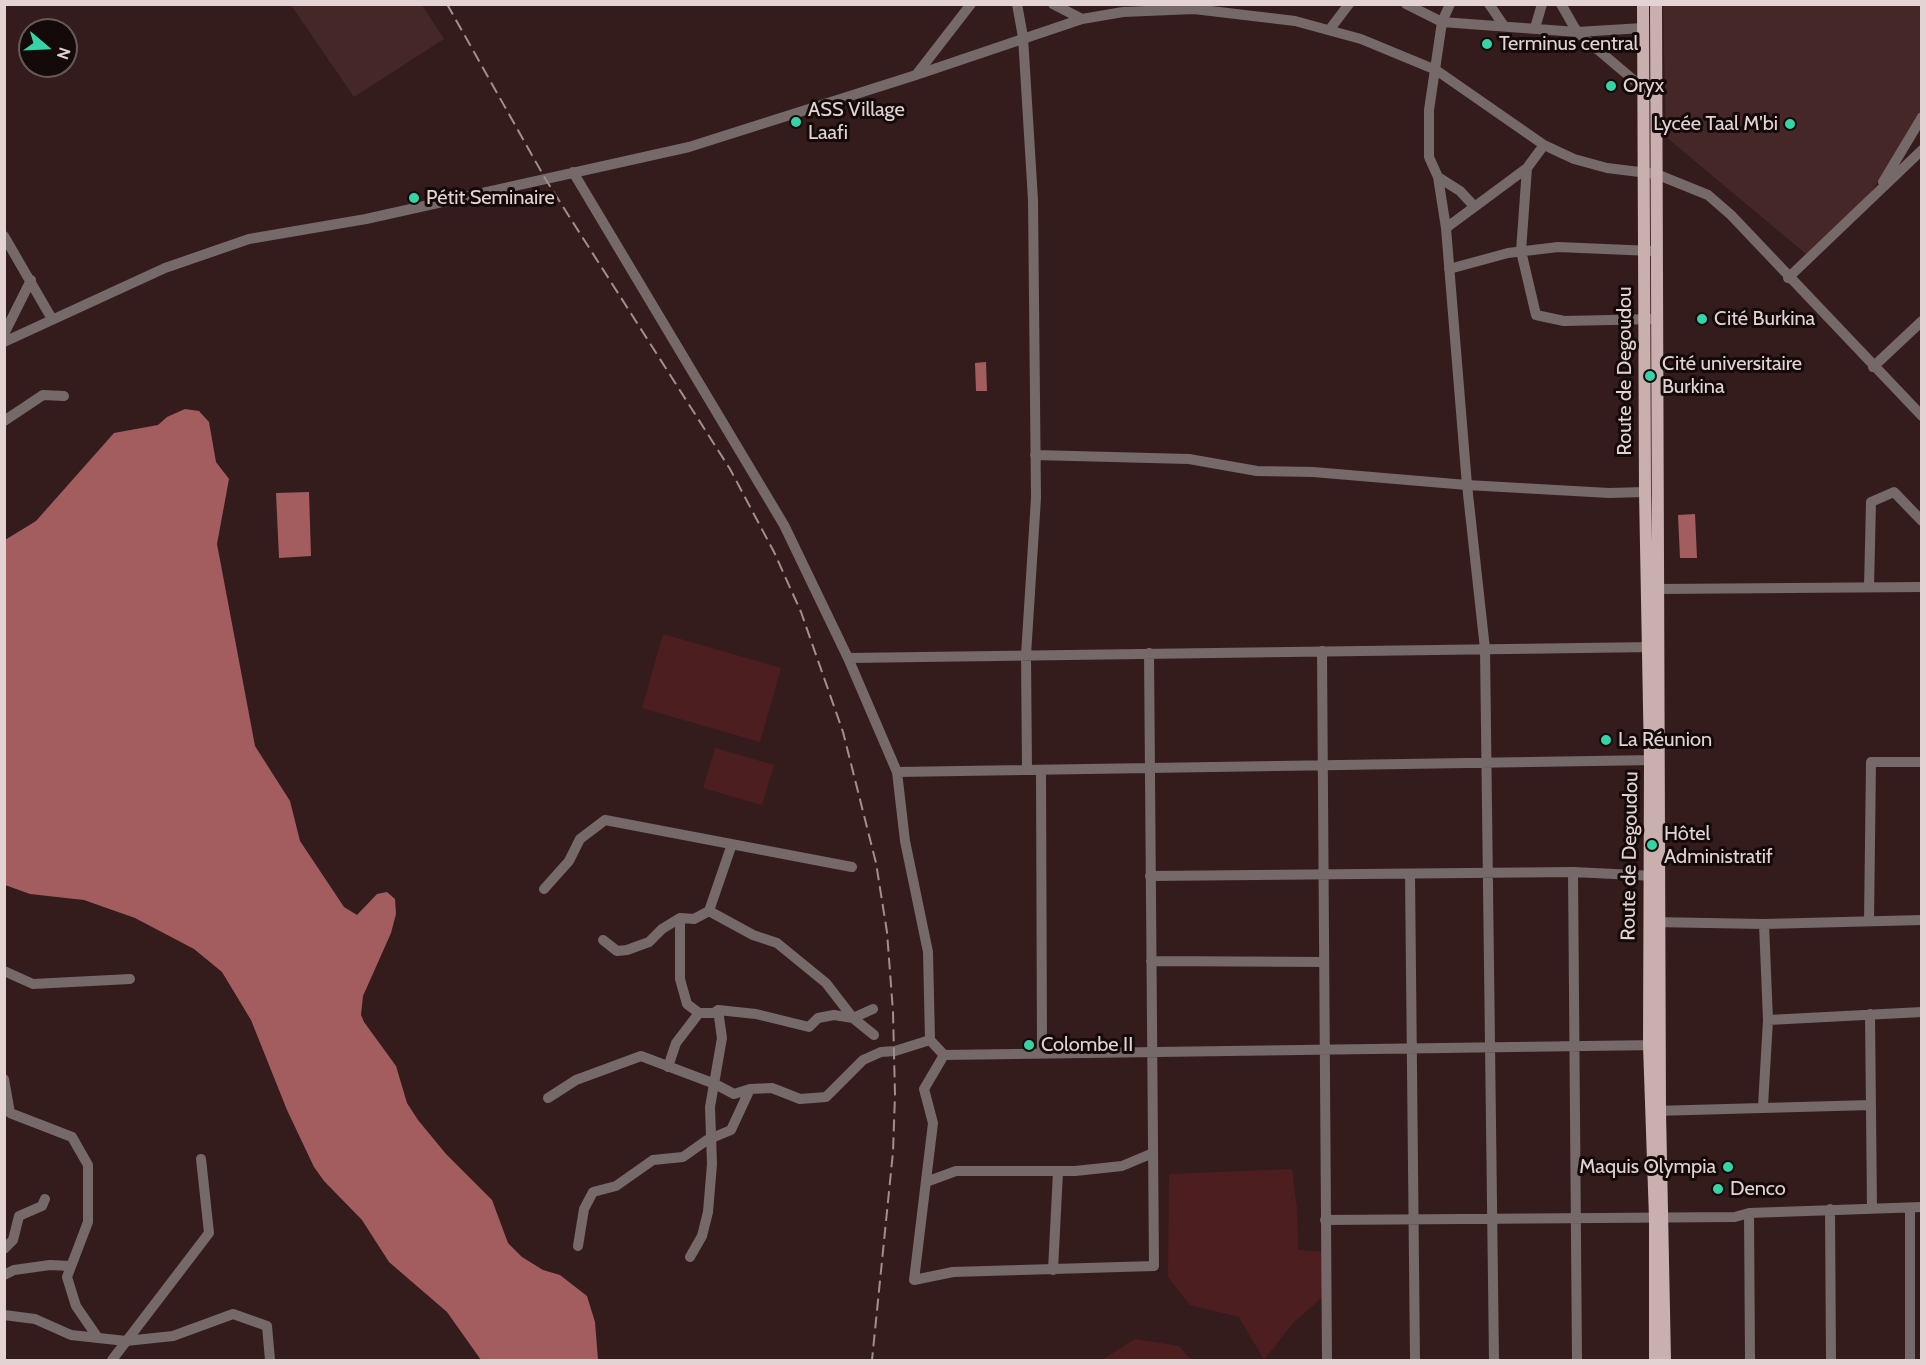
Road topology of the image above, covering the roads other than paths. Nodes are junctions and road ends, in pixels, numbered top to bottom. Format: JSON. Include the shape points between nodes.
{"nodes":[{"id":1,"x":971,"y":4,"type":"edge"},
{"id":2,"x":1017,"y":4,"type":"edge"},
{"id":3,"x":1053,"y":4,"type":"edge"},
{"id":4,"x":1349,"y":4,"type":"edge"},
{"id":5,"x":1406,"y":4,"type":"edge"},
{"id":6,"x":1450,"y":4,"type":"edge"},
{"id":7,"x":1489,"y":4,"type":"edge"},
{"id":8,"x":1542,"y":4,"type":"edge"},
{"id":9,"x":1561,"y":4,"type":"edge"},
{"id":10,"x":1643,"y":4,"type":"edge"},
{"id":11,"x":1656,"y":4,"type":"edge"},
{"id":12,"x":1227,"y":8,"type":"edge"},
{"id":13,"x":1082,"y":19,"type":"junction"},
{"id":14,"x":1442,"y":22,"type":"junction"},
{"id":15,"x":1504,"y":26,"type":"junction"},
{"id":16,"x":1534,"y":28,"type":"junction"},
{"id":17,"x":1643,"y":28,"type":"junction"},
{"id":18,"x":1330,"y":29,"type":"junction"},
{"id":19,"x":1577,"y":32,"type":"junction"},
{"id":20,"x":1023,"y":37,"type":"junction"},
{"id":21,"x":1436,"y":70,"type":"junction"},
{"id":22,"x":916,"y":75,"type":"junction"},
{"id":23,"x":1644,"y":88,"type":"junction"},
{"id":24,"x":1656,"y":99,"type":"junction"},
{"id":25,"x":1922,"y":117,"type":"edge"},
{"id":26,"x":1544,"y":145,"type":"junction"},
{"id":27,"x":1904,"y":147,"type":"junction"},
{"id":28,"x":1919,"y":158,"type":"edge"},
{"id":29,"x":1527,"y":168,"type":"junction"},
{"id":30,"x":573,"y":172,"type":"junction"},
{"id":31,"x":1650,"y":173,"type":"junction"},
{"id":32,"x":1438,"y":177,"type":"junction"},
{"id":33,"x":1875,"y":195,"type":"junction"},
{"id":34,"x":1474,"y":206,"type":"junction"},
{"id":35,"x":1446,"y":228,"type":"junction"},
{"id":36,"x":4,"y":236,"type":"edge"},
{"id":37,"x":1521,"y":251,"type":"junction"},
{"id":38,"x":1650,"y":251,"type":"junction"},
{"id":39,"x":1449,"y":269,"type":"junction"},
{"id":40,"x":1788,"y":278,"type":"junction"},
{"id":41,"x":31,"y":280,"type":"junction"},
{"id":42,"x":52,"y":319,"type":"junction"},
{"id":43,"x":1650,"y":319,"type":"junction"},
{"id":44,"x":1922,"y":321,"type":"edge"},
{"id":45,"x":4,"y":334,"type":"edge"},
{"id":46,"x":4,"y":342,"type":"edge"},
{"id":47,"x":1873,"y":367,"type":"junction"},
{"id":48,"x":64,"y":396,"type":"dead end"},
{"id":49,"x":1922,"y":416,"type":"edge"},
{"id":50,"x":6,"y":419,"type":"edge"},
{"id":51,"x":1035,"y":455,"type":"junction"},
{"id":52,"x":1467,"y":485,"type":"junction"},
{"id":53,"x":1645,"y":492,"type":"junction"},
{"id":54,"x":1922,"y":521,"type":"edge"},
{"id":55,"x":1869,"y":587,"type":"junction"},
{"id":56,"x":1922,"y":587,"type":"edge"},
{"id":57,"x":1658,"y":589,"type":"junction"},
{"id":58,"x":1652,"y":647,"type":"junction"},
{"id":59,"x":1485,"y":649,"type":"junction"},
{"id":60,"x":1323,"y":651,"type":"junction"},
{"id":61,"x":1149,"y":653,"type":"junction"},
{"id":62,"x":1026,"y":655,"type":"junction"},
{"id":63,"x":848,"y":658,"type":"junction"},
{"id":64,"x":1655,"y":760,"type":"junction"},
{"id":65,"x":1922,"y":762,"type":"edge"},
{"id":66,"x":1487,"y":763,"type":"junction"},
{"id":67,"x":1323,"y":765,"type":"junction"},
{"id":68,"x":1150,"y":768,"type":"junction"},
{"id":69,"x":1027,"y":770,"type":"junction"},
{"id":70,"x":1041,"y":770,"type":"junction"},
{"id":71,"x":897,"y":772,"type":"junction"},
{"id":72,"x":732,"y":844,"type":"junction"},
{"id":73,"x":852,"y":867,"type":"dead end"},
{"id":74,"x":1573,"y":872,"type":"junction"},
{"id":75,"x":1488,"y":873,"type":"junction"},
{"id":76,"x":1410,"y":874,"type":"junction"},
{"id":77,"x":1324,"y":875,"type":"junction"},
{"id":78,"x":1654,"y":875,"type":"junction"},
{"id":79,"x":1150,"y":876,"type":"junction"},
{"id":80,"x":544,"y":890,"type":"dead end"},
{"id":81,"x":709,"y":911,"type":"junction"},
{"id":82,"x":680,"y":918,"type":"junction"},
{"id":83,"x":1922,"y":920,"type":"edge"},
{"id":84,"x":1869,"y":921,"type":"junction"},
{"id":85,"x":1654,"y":922,"type":"junction"},
{"id":86,"x":1764,"y":924,"type":"junction"},
{"id":87,"x":603,"y":940,"type":"dead end"},
{"id":88,"x":1151,"y":961,"type":"junction"},
{"id":89,"x":1324,"y":962,"type":"junction"},
{"id":90,"x":4,"y":971,"type":"edge"},
{"id":91,"x":130,"y":979,"type":"dead end"},
{"id":92,"x":873,"y":1009,"type":"dead end"},
{"id":93,"x":718,"y":1010,"type":"junction"},
{"id":94,"x":1922,"y":1012,"type":"edge"},
{"id":95,"x":699,"y":1014,"type":"junction"},
{"id":96,"x":1870,"y":1014,"type":"junction"},
{"id":97,"x":853,"y":1018,"type":"junction"},
{"id":98,"x":1768,"y":1020,"type":"junction"},
{"id":99,"x":874,"y":1035,"type":"dead end"},
{"id":100,"x":930,"y":1040,"type":"junction"},
{"id":101,"x":1654,"y":1045,"type":"junction"},
{"id":102,"x":1574,"y":1046,"type":"junction"},
{"id":103,"x":1490,"y":1047,"type":"junction"},
{"id":104,"x":1411,"y":1048,"type":"junction"},
{"id":105,"x":1324,"y":1050,"type":"junction"},
{"id":106,"x":1152,"y":1052,"type":"junction"},
{"id":107,"x":1041,"y":1053,"type":"junction"},
{"id":108,"x":944,"y":1055,"type":"junction"},
{"id":109,"x":668,"y":1067,"type":"junction"},
{"id":110,"x":4,"y":1079,"type":"edge"},
{"id":111,"x":715,"y":1084,"type":"junction"},
{"id":112,"x":750,"y":1089,"type":"junction"},
{"id":113,"x":548,"y":1098,"type":"dead end"},
{"id":114,"x":1871,"y":1104,"type":"junction"},
{"id":115,"x":1763,"y":1106,"type":"junction"},
{"id":116,"x":1655,"y":1111,"type":"junction"},
{"id":117,"x":712,"y":1138,"type":"junction"},
{"id":118,"x":1153,"y":1153,"type":"junction"},
{"id":119,"x":201,"y":1159,"type":"dead end"},
{"id":120,"x":1058,"y":1172,"type":"junction"},
{"id":121,"x":926,"y":1182,"type":"junction"},
{"id":122,"x":45,"y":1199,"type":"dead end"},
{"id":123,"x":1922,"y":1207,"type":"edge"},
{"id":124,"x":1872,"y":1208,"type":"junction"},
{"id":125,"x":1910,"y":1208,"type":"junction"},
{"id":126,"x":1830,"y":1209,"type":"junction"},
{"id":127,"x":1749,"y":1213,"type":"junction"},
{"id":128,"x":1659,"y":1218,"type":"junction"},
{"id":129,"x":1576,"y":1219,"type":"junction"},
{"id":130,"x":1325,"y":1220,"type":"junction"},
{"id":131,"x":1413,"y":1220,"type":"junction"},
{"id":132,"x":1492,"y":1220,"type":"junction"},
{"id":133,"x":578,"y":1246,"type":"dead end"},
{"id":134,"x":4,"y":1249,"type":"edge"},
{"id":135,"x":690,"y":1257,"type":"dead end"},
{"id":136,"x":71,"y":1266,"type":"junction"},
{"id":137,"x":1053,"y":1270,"type":"junction"},
{"id":138,"x":4,"y":1275,"type":"edge"},
{"id":139,"x":4,"y":1315,"type":"edge"},
{"id":140,"x":98,"y":1338,"type":"junction"},
{"id":141,"x":126,"y":1341,"type":"junction"},
{"id":142,"x":112,"y":1360,"type":"edge"},
{"id":143,"x":270,"y":1360,"type":"edge"},
{"id":144,"x":1327,"y":1360,"type":"edge"},
{"id":145,"x":1414,"y":1360,"type":"edge"},
{"id":146,"x":1494,"y":1360,"type":"edge"},
{"id":147,"x":1577,"y":1360,"type":"edge"},
{"id":148,"x":1655,"y":1360,"type":"edge"},
{"id":149,"x":1665,"y":1360,"type":"edge"},
{"id":150,"x":1750,"y":1360,"type":"edge"},
{"id":151,"x":1831,"y":1360,"type":"edge"},
{"id":152,"x":1910,"y":1360,"type":"edge"}],
"edges":[{"from":1,"to":22,"type":"street"},
{"from":2,"to":20,"type":"street"},
{"from":3,"to":13,"type":"street"},
{"from":4,"to":18,"type":"street"},
{"from":5,"to":14,"type":"street"},
{"from":6,"to":14,"type":"street"},
{"from":7,"to":15,"type":"street"},
{"from":8,"to":16,"type":"street"},
{"from":9,"to":19,"type":"street"},
{"from":10,"to":17,"type":"main road"},
{"from":11,"to":24,"type":"main road"},
{"from":12,"to":13,"type":"street","via":[[1123,12]]},
{"from":12,"to":18,"type":"street"},
{"from":13,"to":20,"type":"street"},
{"from":14,"to":15,"type":"street"},
{"from":14,"to":21,"type":"street"},
{"from":15,"to":16,"type":"street"},
{"from":16,"to":19,"type":"street"},
{"from":17,"to":19,"type":"street"},
{"from":17,"to":23,"type":"main road"},
{"from":18,"to":21,"type":"street"},
{"from":19,"to":23,"type":"street"},
{"from":20,"to":22,"type":"street"},
{"from":20,"to":51,"type":"street","via":[[1033,200]]},
{"from":21,"to":26,"type":"street"},
{"from":21,"to":32,"type":"street","via":[[1429,157]]},
{"from":22,"to":30,"type":"street","via":[[689,147]]},
{"from":23,"to":24,"type":"street"},
{"from":23,"to":31,"type":"main road"},
{"from":24,"to":31,"type":"main road"},
{"from":25,"to":27,"type":"street"},
{"from":26,"to":29,"type":"street"},
{"from":26,"to":31,"type":"street","via":[[1607,168]]},
{"from":27,"to":28,"type":"street"},
{"from":27,"to":33,"type":"street"},
{"from":28,"to":33,"type":"street"},
{"from":29,"to":34,"type":"street"},
{"from":29,"to":37,"type":"street"},
{"from":30,"to":42,"type":"street","via":[[366,219],[249,239],[165,268]]},
{"from":30,"to":63,"type":"street","via":[[784,525]]},
{"from":31,"to":38,"type":"main road","name":"Route de Degoudou"},
{"from":31,"to":40,"type":"street","via":[[1708,195]]},
{"from":32,"to":34,"type":"street"},
{"from":32,"to":35,"type":"street"},
{"from":33,"to":40,"type":"street"},
{"from":34,"to":35,"type":"street"},
{"from":35,"to":39,"type":"street"},
{"from":36,"to":41,"type":"street"},
{"from":37,"to":38,"type":"street","via":[[1558,247]]},
{"from":37,"to":39,"type":"street"},
{"from":37,"to":43,"type":"street","via":[[1536,315],[1564,321]]},
{"from":38,"to":43,"type":"main road","name":"Route de Degoudou"},
{"from":39,"to":52,"type":"street"},
{"from":40,"to":47,"type":"street"},
{"from":41,"to":42,"type":"street"},
{"from":41,"to":45,"type":"street"},
{"from":42,"to":46,"type":"street"},
{"from":43,"to":53,"type":"main road","name":"Route de Degoudou"},
{"from":43,"to":57,"type":"main road","name":"Route de Degoudou"},
{"from":44,"to":47,"type":"street"},
{"from":47,"to":49,"type":"street"},
{"from":48,"to":50,"type":"street","via":[[43,395]]},
{"from":51,"to":52,"type":"street","via":[[1189,459],[1257,471]]},
{"from":51,"to":62,"type":"street"},
{"from":52,"to":53,"type":"street"},
{"from":52,"to":59,"type":"street"},
{"from":53,"to":58,"type":"main road","name":"Route de Degoudou"},
{"from":54,"to":55,"type":"street","via":[[1894,492],[1872,502]]},
{"from":55,"to":56,"type":"street"},
{"from":55,"to":57,"type":"street"},
{"from":57,"to":58,"type":"main road","name":"Route de Degoudou"},
{"from":58,"to":59,"type":"street"},
{"from":58,"to":64,"type":"main road","name":"Route de Degoudou"},
{"from":59,"to":60,"type":"street"},
{"from":59,"to":66,"type":"street"},
{"from":60,"to":61,"type":"street"},
{"from":60,"to":67,"type":"street"},
{"from":61,"to":62,"type":"street"},
{"from":61,"to":68,"type":"street"},
{"from":62,"to":63,"type":"street"},
{"from":62,"to":69,"type":"street"},
{"from":63,"to":71,"type":"street"},
{"from":64,"to":66,"type":"street"},
{"from":64,"to":78,"type":"main road","name":"Route de Degoudou"},
{"from":65,"to":84,"type":"street","via":[[1871,762]]},
{"from":66,"to":67,"type":"street"},
{"from":66,"to":75,"type":"street"},
{"from":67,"to":68,"type":"street"},
{"from":67,"to":77,"type":"street"},
{"from":68,"to":70,"type":"street"},
{"from":68,"to":79,"type":"street"},
{"from":69,"to":70,"type":"street"},
{"from":69,"to":71,"type":"street"},
{"from":70,"to":107,"type":"street"},
{"from":71,"to":100,"type":"street","via":[[905,841],[928,952]]},
{"from":72,"to":73,"type":"street"},
{"from":72,"to":80,"type":"street","via":[[605,820],[580,839],[569,861]]},
{"from":72,"to":81,"type":"street"},
{"from":74,"to":75,"type":"street"},
{"from":74,"to":78,"type":"street"},
{"from":74,"to":102,"type":"street"},
{"from":75,"to":76,"type":"street"},
{"from":75,"to":103,"type":"street"},
{"from":76,"to":77,"type":"street"},
{"from":76,"to":104,"type":"street"},
{"from":77,"to":79,"type":"street"},
{"from":77,"to":89,"type":"street"},
{"from":78,"to":85,"type":"main road","name":"Route de Degoudou"},
{"from":79,"to":88,"type":"street"},
{"from":81,"to":82,"type":"street","via":[[694,919]]},
{"from":81,"to":97,"type":"street","via":[[777,943],[826,983]]},
{"from":82,"to":87,"type":"street","via":[[649,942],[627,950],[617,951]]},
{"from":82,"to":95,"type":"street","via":[[680,979],[687,1004]]},
{"from":83,"to":84,"type":"street"},
{"from":84,"to":86,"type":"street"},
{"from":85,"to":86,"type":"street"},
{"from":85,"to":101,"type":"main road","name":"Route de Degoudou"},
{"from":86,"to":98,"type":"street"},
{"from":88,"to":89,"type":"street"},
{"from":88,"to":106,"type":"street"},
{"from":89,"to":105,"type":"street"},
{"from":90,"to":91,"type":"street","via":[[33,984]]},
{"from":92,"to":97,"type":"street"},
{"from":93,"to":95,"type":"street"},
{"from":93,"to":97,"type":"street","via":[[756,1014],[809,1027],[818,1018]]},
{"from":93,"to":111,"type":"street","via":[[722,1038]]},
{"from":94,"to":96,"type":"street"},
{"from":95,"to":109,"type":"street","via":[[676,1043]]},
{"from":96,"to":98,"type":"street"},
{"from":96,"to":114,"type":"street"},
{"from":97,"to":99,"type":"street"},
{"from":98,"to":115,"type":"street"},
{"from":100,"to":108,"type":"street"},
{"from":100,"to":112,"type":"street","via":[[863,1060],[826,1097],[800,1099],[772,1088]]},
{"from":101,"to":102,"type":"street"},
{"from":101,"to":116,"type":"main road","name":"Route de Degoudou"},
{"from":102,"to":103,"type":"street"},
{"from":102,"to":129,"type":"street"},
{"from":103,"to":104,"type":"street"},
{"from":103,"to":132,"type":"street"},
{"from":104,"to":105,"type":"street"},
{"from":104,"to":131,"type":"street"},
{"from":105,"to":106,"type":"street"},
{"from":105,"to":130,"type":"street"},
{"from":106,"to":107,"type":"street"},
{"from":106,"to":118,"type":"street"},
{"from":107,"to":108,"type":"street"},
{"from":108,"to":121,"type":"street","via":[[924,1089],[933,1123]]},
{"from":109,"to":111,"type":"street"},
{"from":109,"to":113,"type":"street","via":[[641,1056],[576,1080]]},
{"from":110,"to":136,"type":"street","via":[[10,1113],[72,1137],[87,1165],[88,1222]]},
{"from":111,"to":112,"type":"street","via":[[734,1094]]},
{"from":111,"to":117,"type":"street","via":[[710,1107]]},
{"from":112,"to":117,"type":"street","via":[[731,1130]]},
{"from":114,"to":115,"type":"street"},
{"from":114,"to":124,"type":"street"},
{"from":115,"to":116,"type":"street"},
{"from":116,"to":128,"type":"main road","name":"Route de Degoudou"},
{"from":117,"to":133,"type":"street","via":[[683,1157],[653,1160],[616,1186],[593,1192],[584,1209]]},
{"from":117,"to":135,"type":"street","via":[[708,1212],[702,1236]]},
{"from":118,"to":120,"type":"street","via":[[1122,1166]]},
{"from":118,"to":137,"type":"street","via":[[1154,1266]]},
{"from":119,"to":141,"type":"street","via":[[210,1233]]},
{"from":120,"to":121,"type":"street","via":[[956,1172]]},
{"from":120,"to":137,"type":"street"},
{"from":121,"to":137,"type":"street","via":[[914,1280],[953,1272]]},
{"from":122,"to":134,"type":"street","via":[[42,1206],[19,1216],[14,1240]]},
{"from":123,"to":125,"type":"street"},
{"from":124,"to":125,"type":"street"},
{"from":124,"to":126,"type":"street"},
{"from":125,"to":152,"type":"street"},
{"from":126,"to":127,"type":"street"},
{"from":126,"to":151,"type":"street"},
{"from":127,"to":128,"type":"street","via":[[1735,1217]]},
{"from":127,"to":150,"type":"street"},
{"from":128,"to":129,"type":"street"},
{"from":128,"to":148,"type":"main road","name":"Route de Degoudou"},
{"from":128,"to":149,"type":"main road","name":"Route de Degoudou"},
{"from":129,"to":132,"type":"street"},
{"from":129,"to":147,"type":"street"},
{"from":130,"to":131,"type":"street"},
{"from":130,"to":144,"type":"street"},
{"from":131,"to":132,"type":"street"},
{"from":131,"to":145,"type":"street"},
{"from":132,"to":146,"type":"street"},
{"from":136,"to":138,"type":"street","via":[[50,1265]]},
{"from":136,"to":140,"type":"street","via":[[67,1277],[76,1306]]},
{"from":139,"to":140,"type":"street","via":[[35,1319],[71,1335]]},
{"from":140,"to":141,"type":"street"},
{"from":141,"to":142,"type":"street"},
{"from":141,"to":143,"type":"street","via":[[173,1336],[233,1314],[267,1326]]}]}
